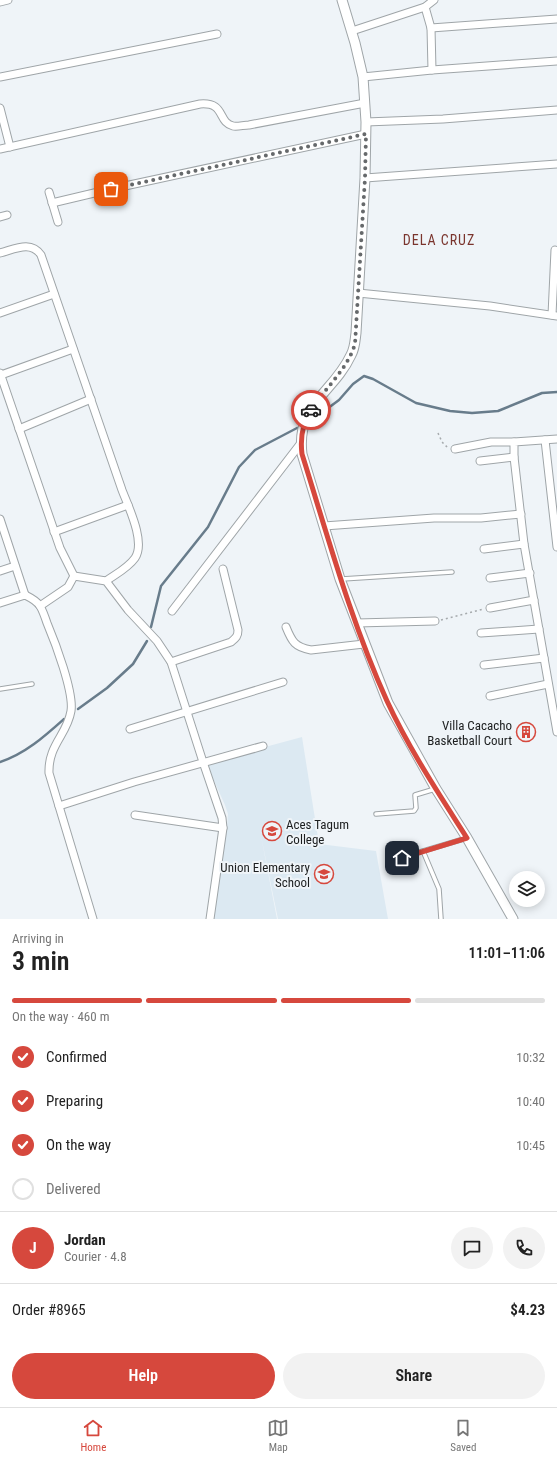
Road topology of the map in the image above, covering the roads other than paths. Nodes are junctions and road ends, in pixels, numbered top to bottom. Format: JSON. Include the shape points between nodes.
{"nodes":[{"id":1,"x":8,"y":0,"type":"edge"},
{"id":2,"x":342,"y":0,"type":"edge"},
{"id":3,"x":434,"y":0,"type":"edge"},
{"id":4,"x":0,"y":2,"type":"edge"},
{"id":5,"x":425,"y":7,"type":"junction"},
{"id":6,"x":557,"y":19,"type":"edge"},
{"id":7,"x":431,"y":28,"type":"junction"},
{"id":8,"x":352,"y":31,"type":"junction"},
{"id":9,"x":217,"y":34,"type":"dead end"},
{"id":10,"x":557,"y":61,"type":"edge"},
{"id":11,"x":432,"y":70,"type":"junction"},
{"id":12,"x":363,"y":77,"type":"junction"},
{"id":13,"x":0,"y":78,"type":"edge"},
{"id":14,"x":365,"y":103,"type":"junction"},
{"id":15,"x":0,"y":108,"type":"edge"},
{"id":16,"x":557,"y":110,"type":"edge"},
{"id":17,"x":366,"y":122,"type":"junction"},
{"id":18,"x":366,"y":134,"type":"junction"},
{"id":19,"x":10,"y":147,"type":"junction"},
{"id":20,"x":0,"y":149,"type":"edge"},
{"id":21,"x":557,"y":164,"type":"edge"},
{"id":22,"x":365,"y":178,"type":"junction"},
{"id":23,"x":49,"y":192,"type":"dead end"},
{"id":24,"x":52,"y":204,"type":"junction"},
{"id":25,"x":58,"y":222,"type":"dead end"},
{"id":26,"x":555,"y":250,"type":"dead end"},
{"id":27,"x":0,"y":253,"type":"edge"},
{"id":28,"x":358,"y":293,"type":"junction"},
{"id":29,"x":54,"y":294,"type":"junction"},
{"id":30,"x":0,"y":313,"type":"edge"},
{"id":31,"x":554,"y":315,"type":"edge"},
{"id":32,"x":73,"y":349,"type":"junction"},
{"id":33,"x":0,"y":374,"type":"edge"},
{"id":34,"x":91,"y":399,"type":"junction"},
{"id":35,"x":19,"y":429,"type":"junction"},
{"id":36,"x":557,"y":439,"type":"edge"},
{"id":37,"x":545,"y":440,"type":"junction"},
{"id":38,"x":514,"y":442,"type":"junction"},
{"id":39,"x":301,"y":443,"type":"junction"},
{"id":40,"x":455,"y":449,"type":"road end"},
{"id":41,"x":514,"y":457,"type":"junction"},
{"id":42,"x":480,"y":461,"type":"dead end"},
{"id":43,"x":128,"y":505,"type":"junction"},
{"id":44,"x":520,"y":514,"type":"junction"},
{"id":45,"x":0,"y":519,"type":"edge"},
{"id":46,"x":324,"y":526,"type":"junction"},
{"id":47,"x":54,"y":532,"type":"junction"},
{"id":48,"x":3,"y":539,"type":"edge"},
{"id":49,"x":524,"y":544,"type":"junction"},
{"id":50,"x":557,"y":547,"type":"edge"},
{"id":51,"x":484,"y":549,"type":"dead end"},
{"id":52,"x":15,"y":566,"type":"junction"},
{"id":53,"x":223,"y":569,"type":"dead end"},
{"id":54,"x":0,"y":570,"type":"edge"},
{"id":55,"x":452,"y":572,"type":"dead end"},
{"id":56,"x":530,"y":573,"type":"junction"},
{"id":57,"x":74,"y":576,"type":"junction"},
{"id":58,"x":490,"y":578,"type":"dead end"},
{"id":59,"x":340,"y":579,"type":"junction"},
{"id":60,"x":106,"y":581,"type":"junction"},
{"id":61,"x":25,"y":595,"type":"junction"},
{"id":62,"x":534,"y":600,"type":"junction"},
{"id":63,"x":0,"y":604,"type":"edge"},
{"id":64,"x":40,"y":606,"type":"junction"},
{"id":65,"x":490,"y":608,"type":"road end"},
{"id":66,"x":172,"y":612,"type":"dead end"},
{"id":67,"x":435,"y":621,"type":"road end"},
{"id":68,"x":357,"y":623,"type":"junction"},
{"id":69,"x":286,"y":627,"type":"dead end"},
{"id":70,"x":539,"y":629,"type":"junction"},
{"id":71,"x":481,"y":633,"type":"dead end"},
{"id":72,"x":364,"y":644,"type":"junction"},
{"id":73,"x":544,"y":658,"type":"junction"},
{"id":74,"x":172,"y":662,"type":"junction"},
{"id":75,"x":484,"y":665,"type":"dead end"},
{"id":76,"x":282,"y":682,"type":"dead end"},
{"id":77,"x":32,"y":684,"type":"dead end"},
{"id":78,"x":548,"y":684,"type":"junction"},
{"id":79,"x":0,"y":689,"type":"edge"},
{"id":80,"x":490,"y":696,"type":"dead end"},
{"id":81,"x":187,"y":711,"type":"junction"},
{"id":82,"x":130,"y":729,"type":"dead end"},
{"id":83,"x":557,"y":732,"type":"edge"},
{"id":84,"x":263,"y":746,"type":"dead end"},
{"id":85,"x":203,"y":762,"type":"junction"},
{"id":86,"x":436,"y":789,"type":"junction"},
{"id":87,"x":59,"y":806,"type":"junction"},
{"id":88,"x":376,"y":814,"type":"dead end"},
{"id":89,"x":134,"y":815,"type":"dead end"},
{"id":90,"x":223,"y":828,"type":"junction"},
{"id":91,"x":467,"y":838,"type":"junction"},
{"id":92,"x":424,"y":851,"type":"junction"},
{"id":93,"x":402,"y":858,"type":"dead end"},
{"id":94,"x":93,"y":919,"type":"edge"},
{"id":95,"x":210,"y":919,"type":"edge"},
{"id":96,"x":441,"y":919,"type":"edge"},
{"id":97,"x":513,"y":919,"type":"edge"}],
"edges":[{"from":1,"to":4,"type":"street"},
{"from":2,"to":8,"type":"street"},
{"from":3,"to":5,"type":"street"},
{"from":5,"to":7,"type":"street"},
{"from":5,"to":8,"type":"street"},
{"from":6,"to":7,"type":"street"},
{"from":7,"to":11,"type":"street"},
{"from":8,"to":12,"type":"street"},
{"from":9,"to":13,"type":"street"},
{"from":10,"to":11,"type":"street"},
{"from":11,"to":12,"type":"street"},
{"from":12,"to":14,"type":"street"},
{"from":14,"to":17,"type":"street"},
{"from":14,"to":19,"type":"street","via":[[233,126],[227,123],[213,105],[200,104]]},
{"from":15,"to":19,"type":"street"},
{"from":16,"to":17,"type":"street"},
{"from":17,"to":18,"type":"street"},
{"from":18,"to":22,"type":"street"},
{"from":18,"to":24,"type":"street"},
{"from":19,"to":20,"type":"street"},
{"from":21,"to":22,"type":"street"},
{"from":22,"to":28,"type":"street"},
{"from":23,"to":24,"type":"street"},
{"from":24,"to":25,"type":"street"},
{"from":26,"to":31,"type":"street"},
{"from":27,"to":29,"type":"street","via":[[26,246],[37,250]]},
{"from":28,"to":31,"type":"street"},
{"from":28,"to":39,"type":"street","via":[[352,354],[306,417]]},
{"from":29,"to":30,"type":"street"},
{"from":29,"to":32,"type":"street"},
{"from":32,"to":33,"type":"street"},
{"from":32,"to":34,"type":"street"},
{"from":33,"to":35,"type":"street"},
{"from":34,"to":35,"type":"street"},
{"from":34,"to":43,"type":"street"},
{"from":35,"to":47,"type":"street"},
{"from":36,"to":37,"type":"street"},
{"from":37,"to":38,"type":"street"},
{"from":37,"to":50,"type":"street"},
{"from":38,"to":40,"type":"street","via":[[491,442]]},
{"from":38,"to":41,"type":"street"},
{"from":39,"to":46,"type":"street"},
{"from":39,"to":66,"type":"street"},
{"from":41,"to":42,"type":"street"},
{"from":41,"to":44,"type":"street"},
{"from":43,"to":47,"type":"street"},
{"from":43,"to":60,"type":"street","via":[[136,529],[138,551],[130,563]]},
{"from":44,"to":46,"type":"street"},
{"from":44,"to":49,"type":"street"},
{"from":45,"to":48,"type":"street"},
{"from":46,"to":59,"type":"street"},
{"from":47,"to":57,"type":"street"},
{"from":48,"to":52,"type":"street"},
{"from":49,"to":51,"type":"street"},
{"from":49,"to":56,"type":"street"},
{"from":52,"to":54,"type":"street"},
{"from":52,"to":61,"type":"street"},
{"from":53,"to":74,"type":"street","via":[[238,630],[236,638]]},
{"from":55,"to":59,"type":"lane"},
{"from":56,"to":58,"type":"street"},
{"from":56,"to":62,"type":"street"},
{"from":57,"to":60,"type":"street"},
{"from":57,"to":64,"type":"street","via":[[68,587]]},
{"from":59,"to":68,"type":"street"},
{"from":60,"to":74,"type":"street"},
{"from":61,"to":63,"type":"street"},
{"from":61,"to":64,"type":"street","via":[[34,599]]},
{"from":62,"to":65,"type":"street"},
{"from":62,"to":70,"type":"street"},
{"from":64,"to":87,"type":"street","via":[[60,657],[71,702],[68,721],[49,762],[49,773]]},
{"from":67,"to":68,"type":"street"},
{"from":68,"to":72,"type":"street"},
{"from":69,"to":72,"type":"street","via":[[291,640],[304,649]]},
{"from":70,"to":71,"type":"street"},
{"from":70,"to":73,"type":"street"},
{"from":72,"to":86,"type":"street","via":[[388,703]]},
{"from":73,"to":75,"type":"street"},
{"from":73,"to":78,"type":"street"},
{"from":74,"to":81,"type":"street"},
{"from":76,"to":81,"type":"street"},
{"from":77,"to":79,"type":"lane"},
{"from":78,"to":80,"type":"street"},
{"from":78,"to":83,"type":"street"},
{"from":81,"to":82,"type":"street"},
{"from":81,"to":85,"type":"street"},
{"from":84,"to":85,"type":"street"},
{"from":85,"to":87,"type":"street"},
{"from":85,"to":90,"type":"street"},
{"from":86,"to":88,"type":"lane","via":[[415,795],[415,810]]},
{"from":86,"to":91,"type":"street"},
{"from":87,"to":94,"type":"street"},
{"from":89,"to":90,"type":"street"},
{"from":90,"to":95,"type":"street"},
{"from":91,"to":92,"type":"lane"},
{"from":91,"to":97,"type":"street"},
{"from":92,"to":93,"type":"lane"},
{"from":92,"to":96,"type":"lane","via":[[439,889]]}]}
